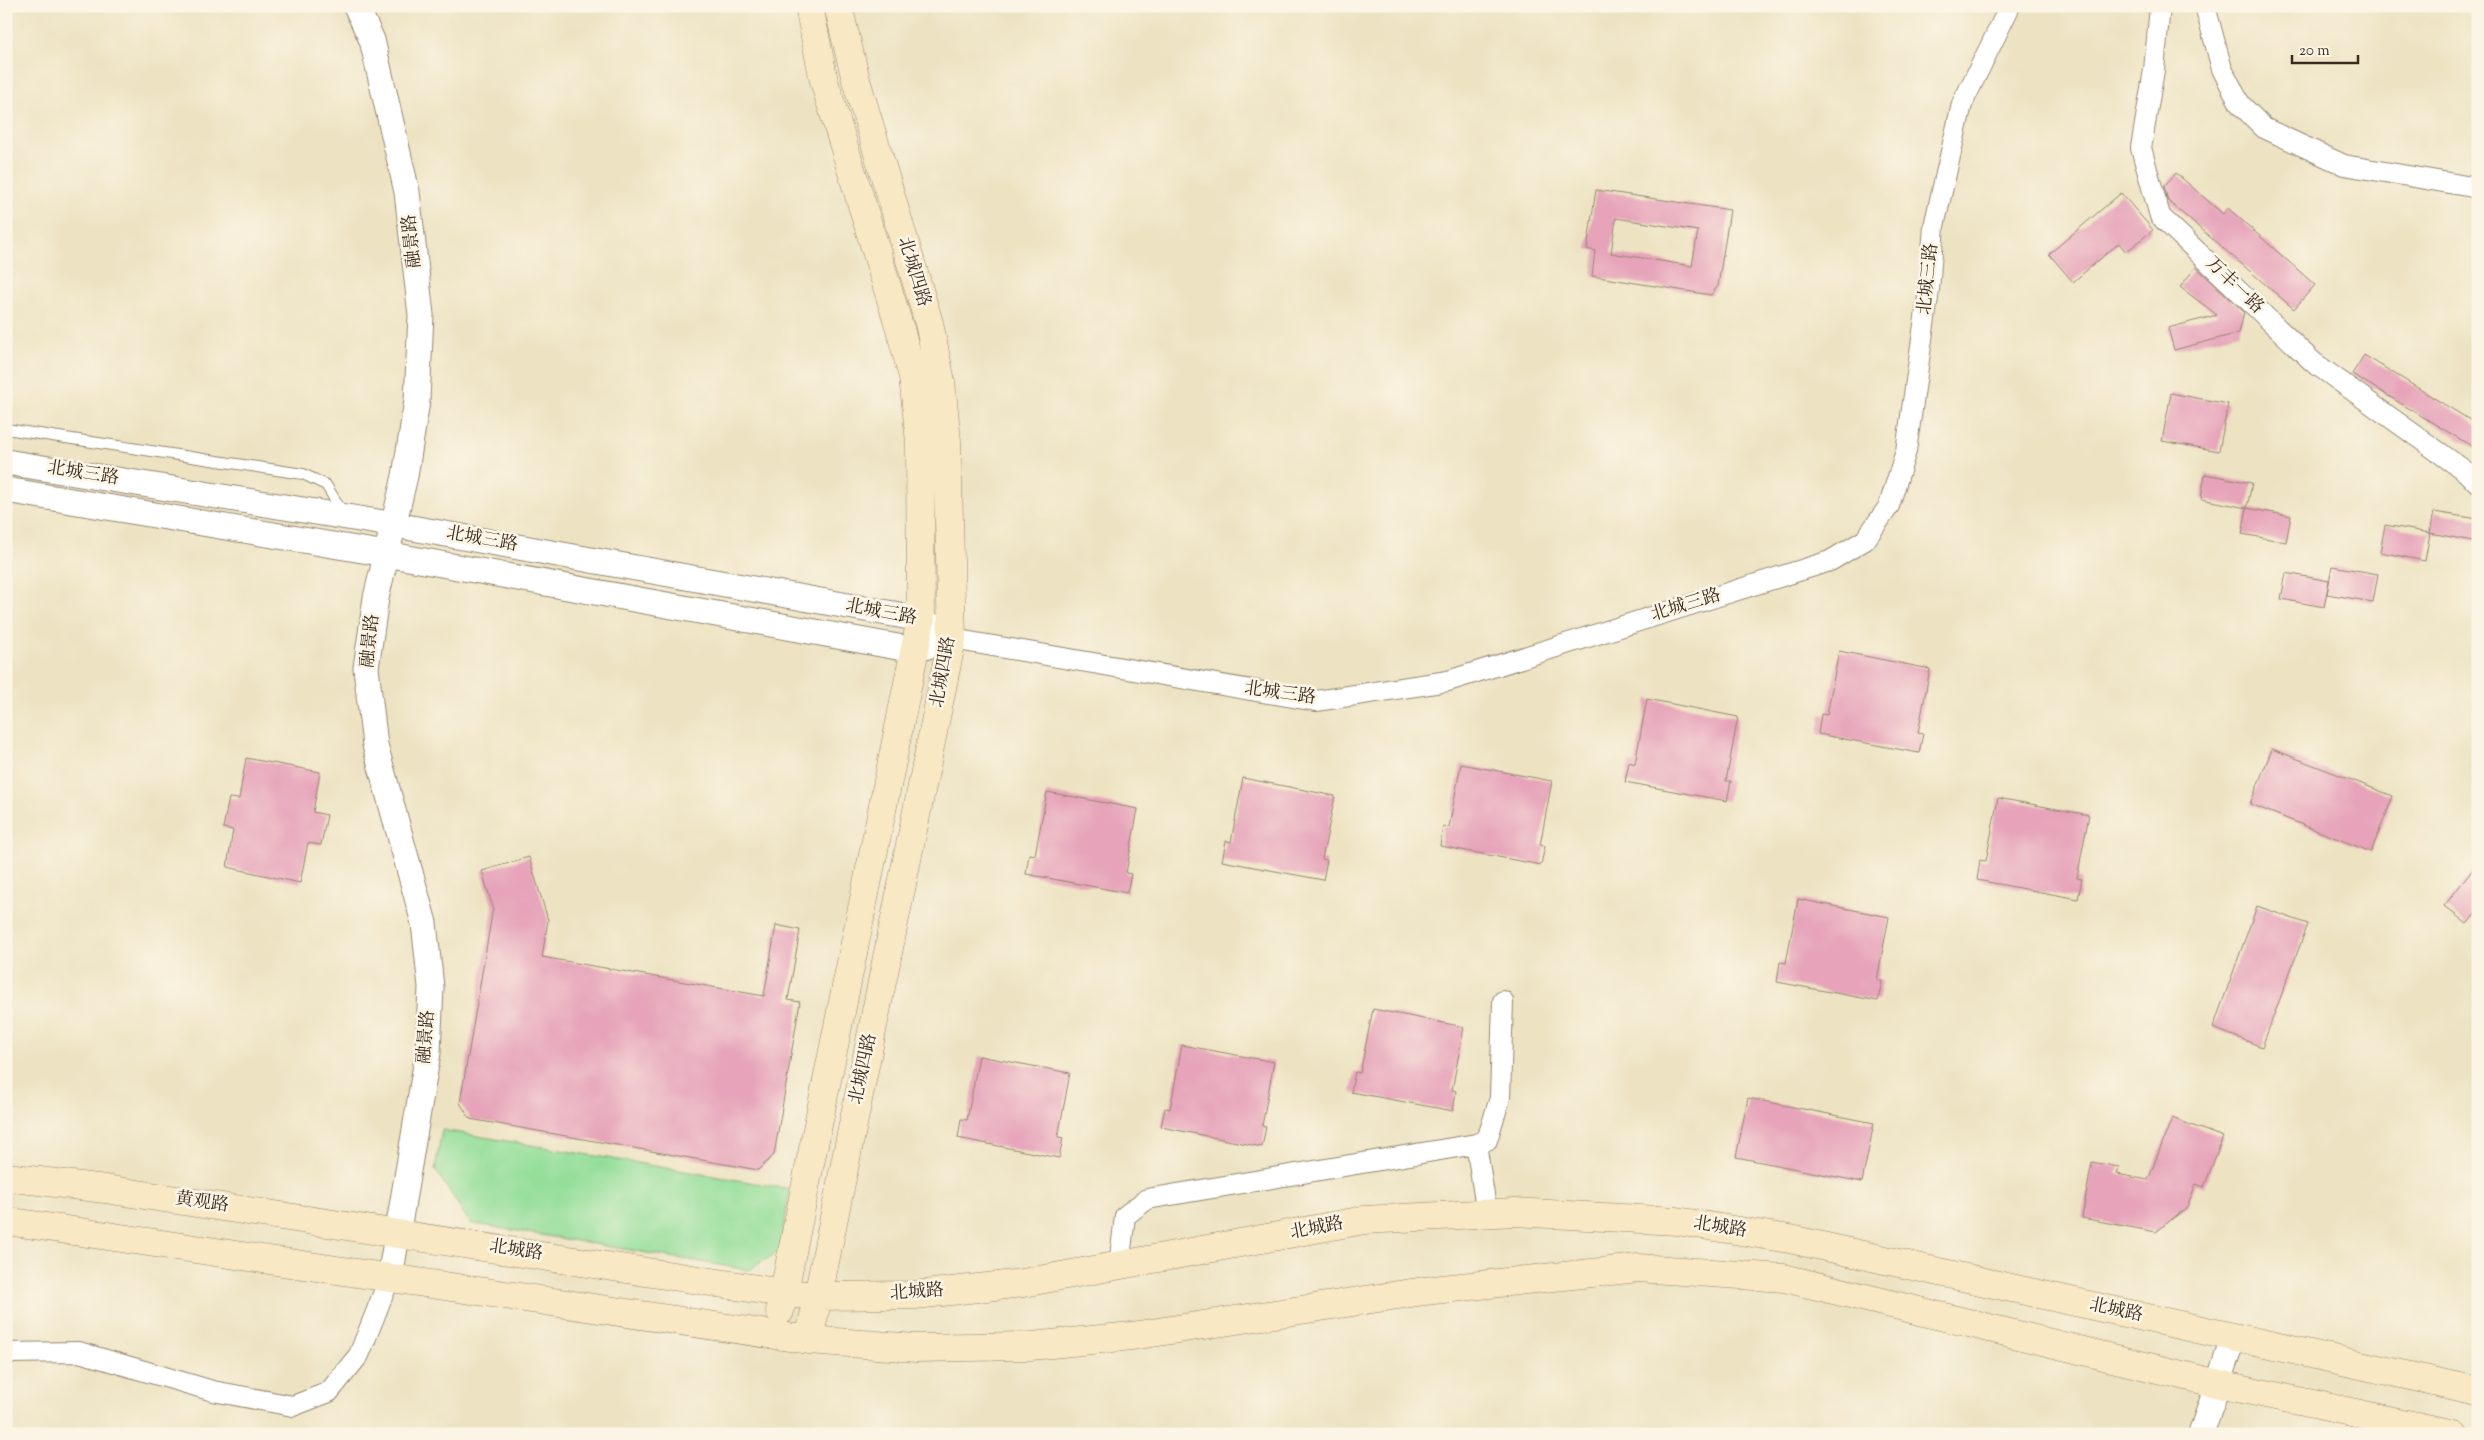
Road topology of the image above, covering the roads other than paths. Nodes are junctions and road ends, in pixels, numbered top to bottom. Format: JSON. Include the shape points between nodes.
{"nodes":[{"id":1,"x":356,"y":6,"type":"edge"},
{"id":2,"x":809,"y":6,"type":"edge"},
{"id":3,"x":838,"y":6,"type":"edge"},
{"id":4,"x":2010,"y":6,"type":"edge"},
{"id":5,"x":2160,"y":6,"type":"edge"},
{"id":6,"x":2205,"y":6,"type":"edge"},
{"id":7,"x":2478,"y":188,"type":"edge"},
{"id":8,"x":6,"y":429,"type":"edge"},
{"id":9,"x":6,"y":462,"type":"edge"},
{"id":10,"x":2478,"y":484,"type":"edge"},
{"id":11,"x":6,"y":490,"type":"edge"},
{"id":12,"x":345,"y":516,"type":"junction"},
{"id":13,"x":394,"y":524,"type":"junction"},
{"id":14,"x":386,"y":554,"type":"junction"},
{"id":15,"x":921,"y":620,"type":"junction"},
{"id":16,"x":952,"y":639,"type":"junction"},
{"id":17,"x":914,"y":650,"type":"junction"},
{"id":18,"x":1503,"y":1001,"type":"dead end"},
{"id":19,"x":1476,"y":1144,"type":"junction"},
{"id":20,"x":6,"y":1177,"type":"edge"},
{"id":21,"x":1487,"y":1214,"type":"junction"},
{"id":22,"x":6,"y":1221,"type":"edge"},
{"id":23,"x":397,"y":1232,"type":"junction"},
{"id":24,"x":1119,"y":1266,"type":"junction"},
{"id":25,"x":390,"y":1277,"type":"junction"},
{"id":26,"x":783,"y":1293,"type":"junction"},
{"id":27,"x":818,"y":1296,"type":"junction"},
{"id":28,"x":775,"y":1333,"type":"junction"},
{"id":29,"x":2234,"y":1336,"type":"junction"},
{"id":30,"x":809,"y":1340,"type":"junction"},
{"id":31,"x":6,"y":1353,"type":"edge"},
{"id":32,"x":2219,"y":1384,"type":"junction"},
{"id":33,"x":2478,"y":1391,"type":"edge"},
{"id":34,"x":2201,"y":1434,"type":"edge"},
{"id":35,"x":2454,"y":1434,"type":"edge"}],
"edges":[{"from":1,"to":13,"type":"street","name":"融景路","via":[[372,40],[407,192],[421,315],[417,401]]},
{"from":2,"to":15,"type":"main road","name":"北城四路","via":[[824,81],[913,377],[920,442]]},
{"from":3,"to":16,"type":"main road","name":"北城四路","via":[[856,80],[928,323],[941,382],[947,441]]},
{"from":4,"to":16,"type":"street","name":"北城三路","via":[[1962,104],[1934,226],[1929,290],[1906,451],[1889,506],[1865,540],[1830,561],[1448,681],[1316,702]]},
{"from":5,"to":10,"type":"street","name":"万丰一路","via":[[2154,70],[2141,148],[2160,216],[2313,362],[2465,470]]},
{"from":6,"to":7,"type":"street","via":[[2222,69],[2240,104],[2264,128],[2344,165]]},
{"from":8,"to":12,"type":"lane","via":[[303,474],[326,485]]},
{"from":9,"to":12,"type":"street","name":"北城三路"},
{"from":11,"to":14,"type":"street","name":"北城三路"},
{"from":12,"to":13,"type":"street","name":"北城三路"},
{"from":13,"to":14,"type":"street","name":"融景路"},
{"from":13,"to":15,"type":"street","name":"北城三路"},
{"from":14,"to":17,"type":"street","name":"北城三路"},
{"from":14,"to":23,"type":"street","name":"融景路","via":[[368,647],[368,693],[374,745],[424,923],[431,987],[428,1053]]},
{"from":15,"to":16,"type":"street","name":"北城三路"},
{"from":15,"to":17,"type":"main road","name":"北城四路"},
{"from":16,"to":17,"type":"street","name":"北城三路"},
{"from":16,"to":27,"type":"main road","name":"北城四路"},
{"from":17,"to":26,"type":"main road","name":"北城四路"},
{"from":18,"to":19,"type":"street","via":[[1500,1098],[1487,1140]]},
{"from":19,"to":21,"type":"street"},
{"from":19,"to":24,"type":"street","via":[[1147,1199],[1125,1216]]},
{"from":20,"to":23,"type":"main road","name":"黄观路"},
{"from":21,"to":24,"type":"main road","name":"北城路","via":[[1364,1220]]},
{"from":21,"to":29,"type":"main road","name":"北城路","via":[[1515,1212],[1677,1221],[1790,1239]]},
{"from":22,"to":25,"type":"main road"},
{"from":23,"to":25,"type":"street","name":"融景路"},
{"from":23,"to":26,"type":"main road","name":"北城路"},
{"from":24,"to":27,"type":"main road","name":"北城路","via":[[915,1295]]},
{"from":25,"to":28,"type":"main road"},
{"from":25,"to":31,"type":"street","via":[[359,1355],[330,1392],[293,1406],[213,1390],[79,1352]]},
{"from":26,"to":27,"type":"main road","name":"北城路"},
{"from":26,"to":28,"type":"main road","name":"北城四路"},
{"from":27,"to":30,"type":"main road","name":"北城四路"},
{"from":28,"to":30,"type":"main road"},
{"from":29,"to":32,"type":"street"},
{"from":29,"to":33,"type":"main road","name":"北城路"},
{"from":30,"to":32,"type":"main road","via":[[916,1348],[1031,1346],[1132,1336],[1424,1291],[1638,1268],[1784,1278]]},
{"from":32,"to":34,"type":"street"},
{"from":32,"to":35,"type":"main road"}]}
